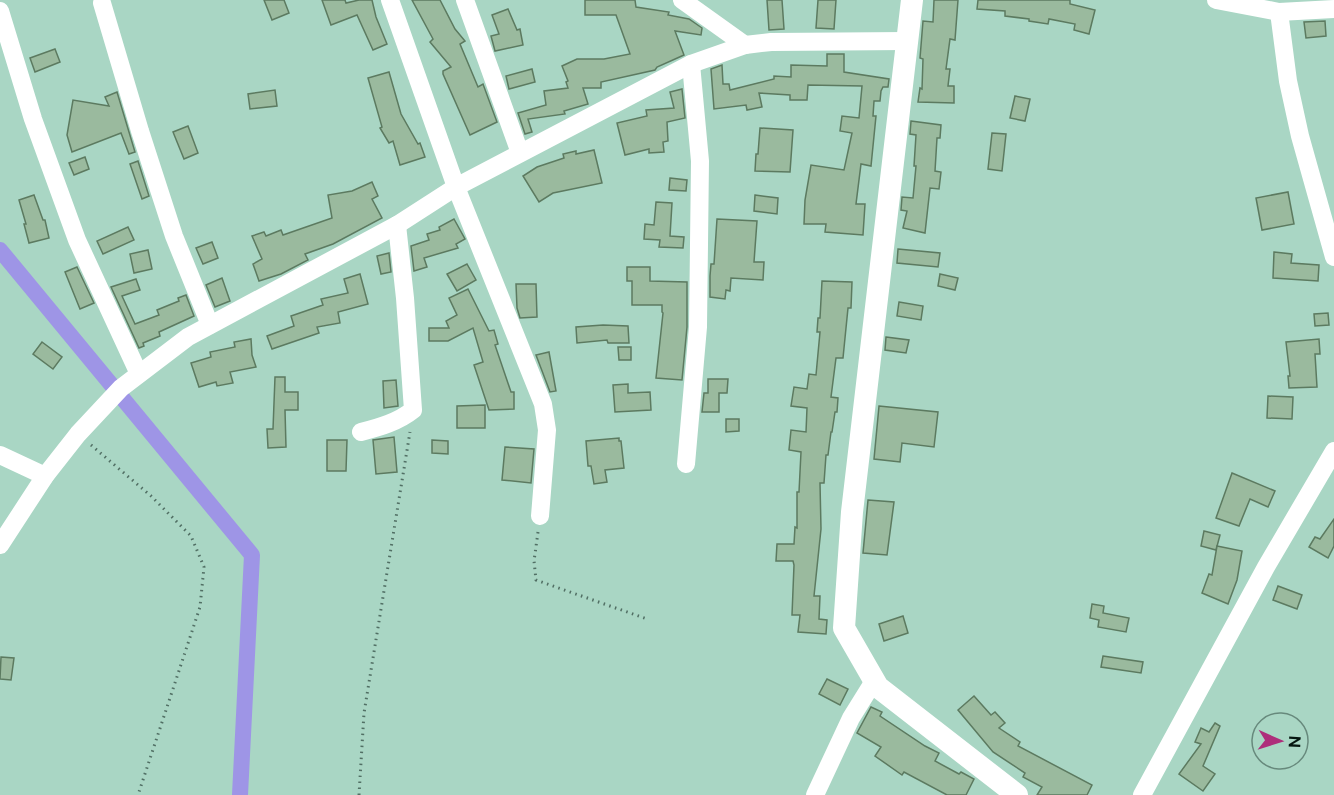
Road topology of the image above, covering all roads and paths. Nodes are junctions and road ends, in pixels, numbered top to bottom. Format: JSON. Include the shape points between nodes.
{"nodes":[{"id":1,"x":390,"y":0,"type":"edge"},
{"id":2,"x":465,"y":0,"type":"edge"},
{"id":3,"x":682,"y":0,"type":"edge"},
{"id":4,"x":912,"y":0,"type":"edge"},
{"id":5,"x":1216,"y":0,"type":"edge"},
{"id":6,"x":102,"y":3,"type":"dead end"},
{"id":7,"x":1334,"y":9,"type":"edge"},
{"id":8,"x":0,"y":11,"type":"edge"},
{"id":9,"x":1279,"y":12,"type":"junction"},
{"id":10,"x":907,"y":41,"type":"junction"},
{"id":11,"x":745,"y":45,"type":"junction"},
{"id":12,"x":691,"y":64,"type":"junction"},
{"id":13,"x":520,"y":153,"type":"junction"},
{"id":14,"x":456,"y":187,"type":"junction"},
{"id":15,"x":397,"y":225,"type":"junction"},
{"id":16,"x":1334,"y":257,"type":"edge"},
{"id":17,"x":210,"y":325,"type":"junction"},
{"id":18,"x":139,"y":374,"type":"junction"},
{"id":19,"x":413,"y":410,"type":"junction"},
{"id":20,"x":361,"y":432,"type":"dead end"},
{"id":21,"x":78,"y":434,"type":"junction"},
{"id":22,"x":1334,"y":451,"type":"edge"},
{"id":23,"x":0,"y":455,"type":"edge"},
{"id":24,"x":686,"y":464,"type":"dead end"},
{"id":25,"x":45,"y":476,"type":"junction"},
{"id":26,"x":540,"y":516,"type":"joint"},
{"id":27,"x":0,"y":544,"type":"edge"},
{"id":28,"x":647,"y":619,"type":"dead end"},
{"id":29,"x":874,"y":681,"type":"junction"},
{"id":30,"x":138,"y":795,"type":"edge"},
{"id":31,"x":359,"y":795,"type":"edge"},
{"id":32,"x":815,"y":795,"type":"edge"},
{"id":33,"x":1017,"y":795,"type":"edge"},
{"id":34,"x":1142,"y":795,"type":"edge"}],
"edges":[{"from":1,"to":14,"type":"street"},
{"from":2,"to":13,"type":"street"},
{"from":3,"to":11,"type":"street"},
{"from":4,"to":10,"type":"street"},
{"from":5,"to":9,"type":"street"},
{"from":6,"to":17,"type":"street","via":[[174,236]]},
{"from":7,"to":9,"type":"street"},
{"from":8,"to":18,"type":"street","via":[[33,119],[77,240]]},
{"from":9,"to":16,"type":"street","via":[[1300,136]]},
{"from":10,"to":11,"type":"street"},
{"from":10,"to":29,"type":"street","via":[[852,512],[844,628]]},
{"from":11,"to":12,"type":"street"},
{"from":12,"to":13,"type":"street"},
{"from":12,"to":24,"type":"street","via":[[700,161],[698,327]]},
{"from":13,"to":14,"type":"street"},
{"from":14,"to":15,"type":"street"},
{"from":14,"to":26,"type":"street","via":[[543,404],[547,430]]},
{"from":15,"to":17,"type":"street"},
{"from":15,"to":19,"type":"street"},
{"from":17,"to":18,"type":"street"},
{"from":18,"to":21,"type":"street","via":[[116,392]]},
{"from":19,"to":20,"type":"street","via":[[405,417]]},
{"from":19,"to":31,"type":"path","via":[[364,713]]},
{"from":21,"to":25,"type":"street"},
{"from":21,"to":30,"type":"path","via":[[191,536],[204,567],[200,607]]},
{"from":22,"to":34,"type":"street"},
{"from":23,"to":25,"type":"street"},
{"from":25,"to":27,"type":"street"},
{"from":26,"to":28,"type":"path","via":[[534,561],[536,580]]},
{"from":29,"to":32,"type":"street","via":[[851,718]]},
{"from":29,"to":33,"type":"street"}]}
